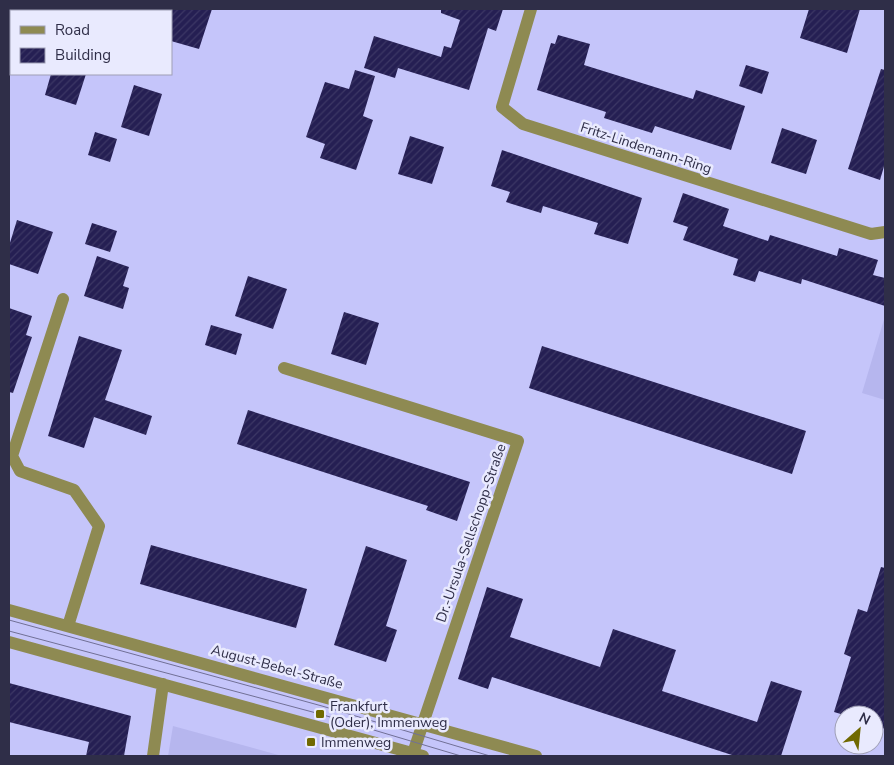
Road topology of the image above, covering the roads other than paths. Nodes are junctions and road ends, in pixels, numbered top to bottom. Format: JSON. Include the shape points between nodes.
{"nodes":[{"id":1,"x":531,"y":9,"type":"edge"},
{"id":2,"x":885,"y":232,"type":"edge"},
{"id":3,"x":63,"y":299,"type":"dead end"},
{"id":4,"x":284,"y":368,"type":"dead end"},
{"id":5,"x":9,"y":610,"type":"edge"},
{"id":6,"x":68,"y":626,"type":"junction"},
{"id":7,"x":9,"y":642,"type":"edge"},
{"id":8,"x":163,"y":684,"type":"junction"},
{"id":9,"x":423,"y":724,"type":"junction"},
{"id":10,"x":418,"y":755,"type":"edge"},
{"id":11,"x":153,"y":756,"type":"edge"},
{"id":12,"x":536,"y":756,"type":"edge"}],
"edges":[{"from":1,"to":2,"type":"street","name":"Fritz-Lindemann-Ring","via":[[502,107],[522,124],[871,234]]},
{"from":3,"to":6,"type":"street","via":[[12,456],[20,471],[74,490],[99,526]]},
{"from":4,"to":9,"type":"street","name":"Dr.-Ursula-Sellschopp-Straße","via":[[518,441]]},
{"from":5,"to":6,"type":"street","name":"August-Bebel-Straße"},
{"from":6,"to":9,"type":"street","name":"August-Bebel-Straße"},
{"from":7,"to":8,"type":"street"},
{"from":8,"to":10,"type":"street"},
{"from":8,"to":11,"type":"street"},
{"from":9,"to":10,"type":"street","name":"Dr.-Ursula-Sellschopp-Straße"},
{"from":9,"to":12,"type":"street","name":"August-Bebel-Straße"}]}
